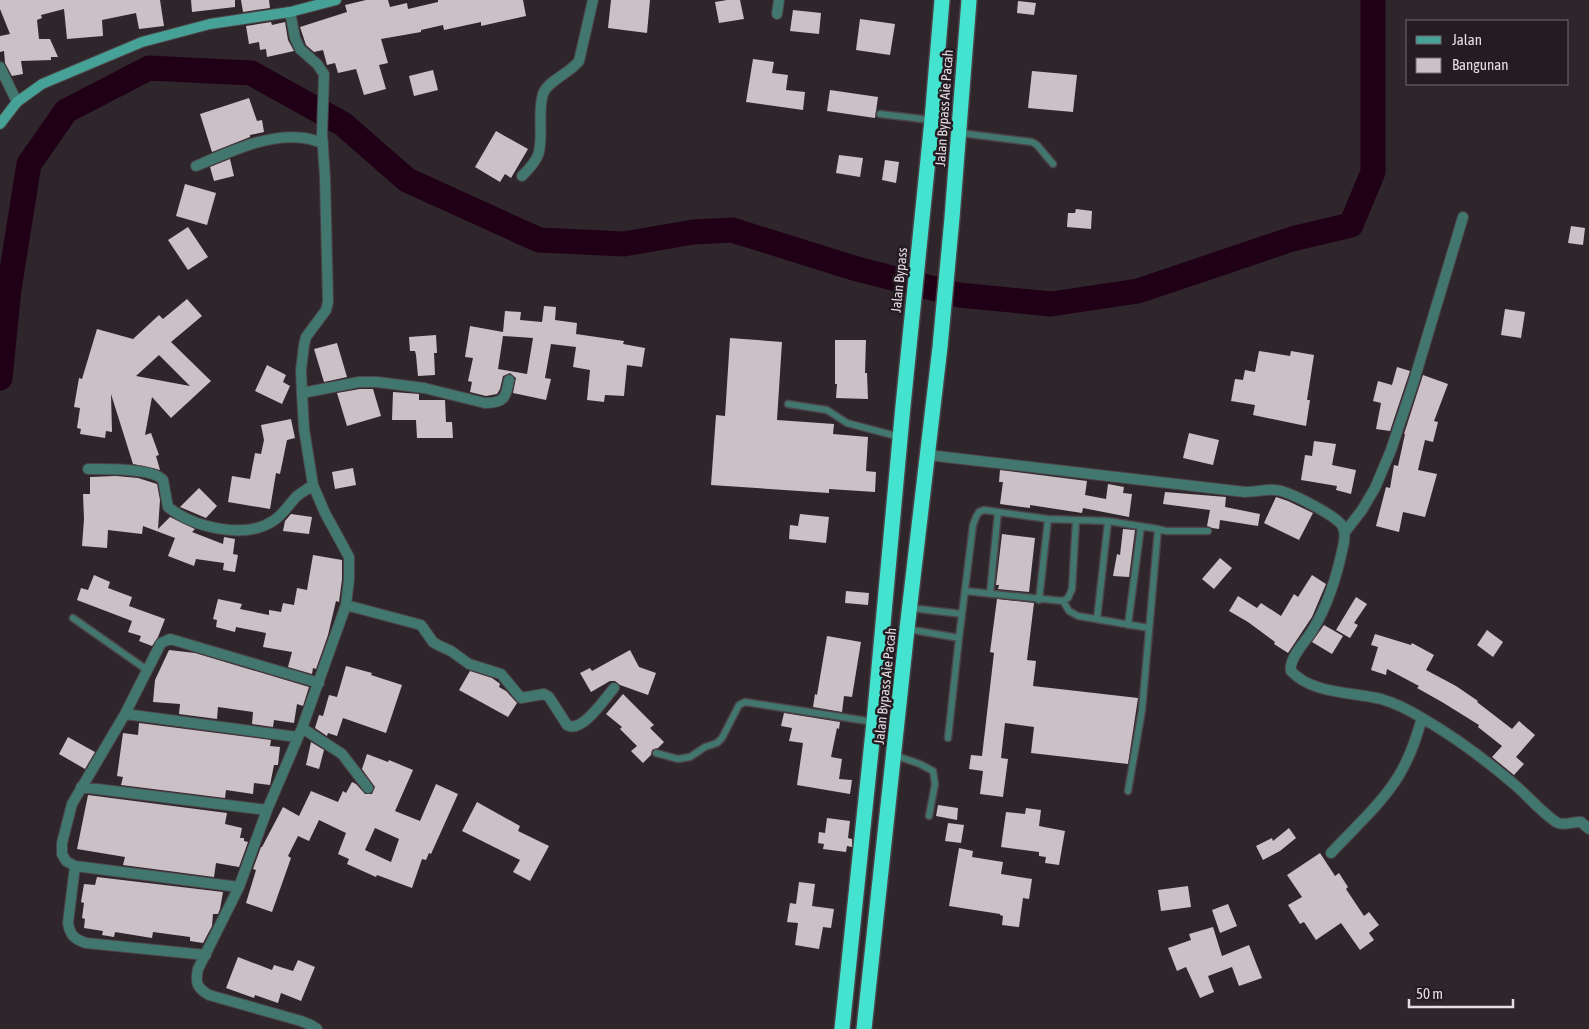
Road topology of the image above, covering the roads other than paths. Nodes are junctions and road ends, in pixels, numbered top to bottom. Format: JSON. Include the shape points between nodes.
{"nodes":[{"id":1,"x":336,"y":0,"type":"edge"},
{"id":2,"x":592,"y":0,"type":"edge"},
{"id":3,"x":780,"y":0,"type":"edge"},
{"id":4,"x":942,"y":0,"type":"edge"},
{"id":5,"x":968,"y":0,"type":"edge"},
{"id":6,"x":290,"y":12,"type":"junction"},
{"id":7,"x":777,"y":14,"type":"dead end"},
{"id":8,"x":0,"y":68,"type":"edge"},
{"id":9,"x":17,"y":102,"type":"junction"},
{"id":10,"x":880,"y":114,"type":"dead end"},
{"id":11,"x":932,"y":120,"type":"junction"},
{"id":12,"x":0,"y":124,"type":"edge"},
{"id":13,"x":958,"y":133,"type":"junction"},
{"id":14,"x":322,"y":139,"type":"junction"},
{"id":15,"x":1053,"y":164,"type":"dead end"},
{"id":16,"x":196,"y":166,"type":"dead end"},
{"id":17,"x":522,"y":176,"type":"dead end"},
{"id":18,"x":922,"y":217,"type":"joint"},
{"id":19,"x":1463,"y":217,"type":"dead end"},
{"id":20,"x":509,"y":380,"type":"dead end"},
{"id":21,"x":302,"y":393,"type":"junction"},
{"id":22,"x":788,"y":404,"type":"dead end"},
{"id":23,"x":900,"y":437,"type":"junction"},
{"id":24,"x":928,"y":455,"type":"junction"},
{"id":25,"x":88,"y":469,"type":"dead end"},
{"id":26,"x":314,"y":485,"type":"junction"},
{"id":27,"x":998,"y":512,"type":"junction"},
{"id":28,"x":1048,"y":519,"type":"junction"},
{"id":29,"x":1076,"y":520,"type":"junction"},
{"id":30,"x":1108,"y":522,"type":"junction"},
{"id":31,"x":1141,"y":526,"type":"junction"},
{"id":32,"x":1158,"y":529,"type":"junction"},
{"id":33,"x":1208,"y":531,"type":"dead end"},
{"id":34,"x":1345,"y":532,"type":"junction"},
{"id":35,"x":965,"y":591,"type":"junction"},
{"id":36,"x":990,"y":594,"type":"junction"},
{"id":37,"x":1039,"y":600,"type":"junction"},
{"id":38,"x":1063,"y":601,"type":"junction"},
{"id":39,"x":346,"y":605,"type":"junction"},
{"id":40,"x":910,"y":608,"type":"junction"},
{"id":41,"x":962,"y":614,"type":"junction"},
{"id":42,"x":73,"y":618,"type":"dead end"},
{"id":43,"x":1097,"y":619,"type":"junction"},
{"id":44,"x":1128,"y":625,"type":"junction"},
{"id":45,"x":1149,"y":628,"type":"junction"},
{"id":46,"x":907,"y":629,"type":"junction"},
{"id":47,"x":959,"y":638,"type":"junction"},
{"id":48,"x":147,"y":670,"type":"junction"},
{"id":49,"x":319,"y":682,"type":"junction"},
{"id":50,"x":614,"y":688,"type":"dead end"},
{"id":51,"x":125,"y":714,"type":"junction"},
{"id":52,"x":1422,"y":718,"type":"junction"},
{"id":53,"x":874,"y":722,"type":"junction"},
{"id":54,"x":299,"y":732,"type":"junction"},
{"id":55,"x":948,"y":738,"type":"dead end"},
{"id":56,"x":656,"y":753,"type":"dead end"},
{"id":57,"x":894,"y":755,"type":"junction"},
{"id":58,"x":81,"y":787,"type":"junction"},
{"id":59,"x":368,"y":788,"type":"dead end"},
{"id":60,"x":1128,"y":792,"type":"dead end"},
{"id":61,"x":267,"y":810,"type":"junction"},
{"id":62,"x":929,"y":816,"type":"dead end"},
{"id":63,"x":1589,"y":829,"type":"edge"},
{"id":64,"x":1331,"y":853,"type":"dead end"},
{"id":65,"x":75,"y":866,"type":"junction"},
{"id":66,"x":239,"y":887,"type":"junction"},
{"id":67,"x":206,"y":955,"type":"junction"},
{"id":68,"x":317,"y":1029,"type":"edge"},
{"id":69,"x":842,"y":1029,"type":"edge"},
{"id":70,"x":864,"y":1029,"type":"edge"}],
"edges":[{"from":1,"to":6,"type":"street"},
{"from":2,"to":17,"type":"street","via":[[579,61],[573,69],[547,86],[543,94],[538,157]]},
{"from":3,"to":7,"type":"street"},
{"from":4,"to":11,"type":"highway","name":"Jalan Bypass Aie Pacah"},
{"from":5,"to":13,"type":"highway","name":"Jalan Bypass Aie Pacah"},
{"from":6,"to":9,"type":"street","via":[[210,24],[142,42],[42,84]]},
{"from":6,"to":14,"type":"street","via":[[300,49],[324,74]]},
{"from":8,"to":9,"type":"street"},
{"from":9,"to":12,"type":"street"},
{"from":10,"to":11,"type":"lane"},
{"from":11,"to":18,"type":"highway","name":"Jalan Bypass Aie Pacah"},
{"from":13,"to":15,"type":"lane","via":[[1032,142]]},
{"from":13,"to":24,"type":"highway","name":"Jalan Bypass Aie Pacah"},
{"from":14,"to":16,"type":"street","via":[[268,139]]},
{"from":14,"to":21,"type":"street","via":[[328,302],[326,310],[306,337],[301,370]]},
{"from":18,"to":23,"type":"highway","name":"Jalan Bypass"},
{"from":19,"to":34,"type":"street","via":[[1391,450],[1375,488]]},
{"from":20,"to":21,"type":"street","via":[[504,399],[494,403],[377,382],[359,382]]},
{"from":21,"to":26,"type":"street","via":[[304,429]]},
{"from":22,"to":23,"type":"lane","via":[[828,410],[847,423]]},
{"from":23,"to":53,"type":"highway","name":"Jalan Bypass"},
{"from":24,"to":34,"type":"street","via":[[1245,492],[1277,490],[1302,499],[1336,519]]},
{"from":24,"to":40,"type":"highway","name":"Jalan Bypass Aie Pacah"},
{"from":25,"to":26,"type":"street","via":[[122,469],[157,476],[164,480],[168,506],[173,511],[205,526],[249,531],[275,520]]},
{"from":26,"to":39,"type":"street","via":[[349,557]]},
{"from":27,"to":28,"type":"lane"},
{"from":27,"to":35,"type":"lane","via":[[984,510],[976,517]]},
{"from":27,"to":36,"type":"lane"},
{"from":28,"to":29,"type":"lane"},
{"from":28,"to":37,"type":"lane"},
{"from":29,"to":30,"type":"lane"},
{"from":29,"to":38,"type":"lane","via":[[1072,589]]},
{"from":30,"to":31,"type":"lane"},
{"from":30,"to":43,"type":"lane"},
{"from":31,"to":32,"type":"lane"},
{"from":31,"to":44,"type":"lane"},
{"from":32,"to":33,"type":"lane"},
{"from":32,"to":45,"type":"lane"},
{"from":34,"to":52,"type":"street","via":[[1328,601],[1291,661],[1291,671],[1304,682],[1382,699]]},
{"from":35,"to":36,"type":"lane"},
{"from":35,"to":41,"type":"lane"},
{"from":36,"to":37,"type":"lane"},
{"from":37,"to":38,"type":"lane"},
{"from":38,"to":43,"type":"lane","via":[[1072,614]]},
{"from":39,"to":49,"type":"street"},
{"from":39,"to":50,"type":"street","via":[[421,625],[438,646],[469,664],[501,674],[521,698],[544,694],[549,697],[571,727],[589,719]]},
{"from":40,"to":41,"type":"lane"},
{"from":40,"to":46,"type":"highway","name":"Jalan Bypass Aie Pacah"},
{"from":41,"to":47,"type":"lane"},
{"from":42,"to":48,"type":"lane"},
{"from":43,"to":44,"type":"lane"},
{"from":44,"to":45,"type":"lane"},
{"from":45,"to":60,"type":"lane","via":[[1142,710]]},
{"from":46,"to":47,"type":"lane"},
{"from":46,"to":57,"type":"highway","name":"Jalan Bypass Aie Pacah"},
{"from":47,"to":55,"type":"lane"},
{"from":48,"to":49,"type":"street","via":[[161,643],[170,639]]},
{"from":48,"to":51,"type":"street"},
{"from":49,"to":54,"type":"street"},
{"from":51,"to":54,"type":"street"},
{"from":51,"to":58,"type":"street"},
{"from":52,"to":63,"type":"street","via":[[1468,748],[1553,819],[1563,824],[1581,822]]},
{"from":52,"to":64,"type":"street","via":[[1402,770],[1386,793]]},
{"from":53,"to":56,"type":"lane","via":[[742,703],[717,744],[678,759]]},
{"from":53,"to":69,"type":"highway","name":"Jalan Bypass"},
{"from":54,"to":59,"type":"street","via":[[342,754]]},
{"from":54,"to":61,"type":"street"},
{"from":57,"to":62,"type":"lane","via":[[933,771],[935,784]]},
{"from":57,"to":70,"type":"highway","name":"Jalan Bypass Aie Pacah"},
{"from":58,"to":61,"type":"street"},
{"from":58,"to":65,"type":"street","via":[[72,804],[62,843],[62,854]]},
{"from":61,"to":66,"type":"street"},
{"from":65,"to":66,"type":"street"},
{"from":65,"to":67,"type":"street","via":[[68,923],[76,940]]},
{"from":66,"to":67,"type":"street"},
{"from":67,"to":68,"type":"street","via":[[196,981],[200,990]]}]}
